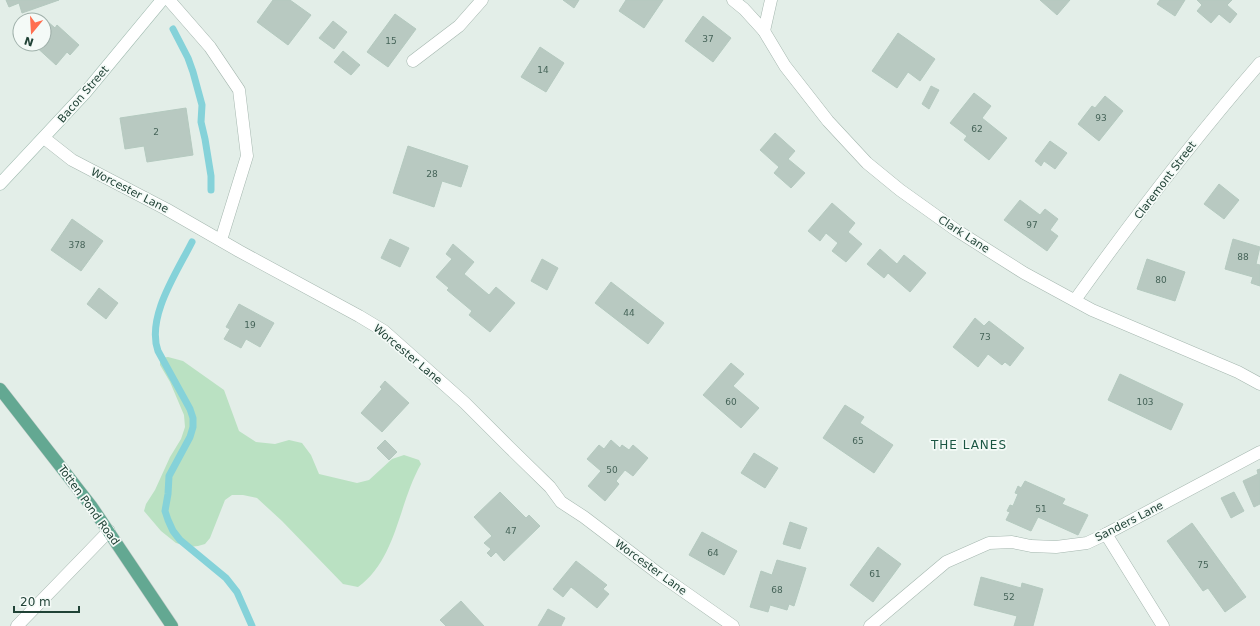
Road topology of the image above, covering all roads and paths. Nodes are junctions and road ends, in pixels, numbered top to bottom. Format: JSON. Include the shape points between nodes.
{"nodes":[{"id":1,"x":162,"y":0,"type":"edge"},
{"id":2,"x":168,"y":0,"type":"edge"},
{"id":3,"x":482,"y":0,"type":"edge"},
{"id":4,"x":733,"y":0,"type":"edge"},
{"id":5,"x":771,"y":0,"type":"edge"},
{"id":6,"x":764,"y":31,"type":"junction"},
{"id":7,"x":414,"y":61,"type":"dead end"},
{"id":8,"x":1260,"y":63,"type":"edge"},
{"id":9,"x":44,"y":138,"type":"junction"},
{"id":10,"x":5,"y":175,"type":"edge"},
{"id":11,"x":0,"y":184,"type":"edge"},
{"id":12,"x":221,"y":240,"type":"junction"},
{"id":13,"x":1075,"y":300,"type":"junction"},
{"id":14,"x":1260,"y":384,"type":"edge"},
{"id":15,"x":0,"y":389,"type":"edge"},
{"id":16,"x":1260,"y":452,"type":"edge"},
{"id":17,"x":109,"y":531,"type":"junction"},
{"id":18,"x":1106,"y":534,"type":"junction"},
{"id":19,"x":18,"y":626,"type":"edge"},
{"id":20,"x":172,"y":626,"type":"edge"},
{"id":21,"x":733,"y":626,"type":"edge"},
{"id":22,"x":870,"y":626,"type":"edge"},
{"id":23,"x":1163,"y":626,"type":"edge"}],
"edges":[{"from":1,"to":9,"type":"street","name":"Bacon Street"},
{"from":2,"to":12,"type":"street","via":[[210,47],[239,90],[247,156]]},
{"from":3,"to":7,"type":"street","via":[[458,26]]},
{"from":4,"to":6,"type":"street","name":"Clark Lane"},
{"from":5,"to":6,"type":"street"},
{"from":6,"to":13,"type":"street","name":"Clark Lane","via":[[785,66],[828,121],[867,163],[956,230],[1024,273]]},
{"from":8,"to":13,"type":"street","name":"Claremont Street","via":[[1209,122]]},
{"from":9,"to":10,"type":"street","name":"Bacon Street"},
{"from":9,"to":12,"type":"street","name":"Worcester Lane","via":[[72,160]]},
{"from":10,"to":11,"type":"street","name":"Bacon Street"},
{"from":12,"to":21,"type":"street","name":"Worcester Lane","via":[[384,331],[465,403],[550,487],[561,502]]},
{"from":13,"to":14,"type":"street","name":"Clark Lane","via":[[1092,310],[1238,372]]},
{"from":15,"to":17,"type":"main road","name":"Totten Pond Road"},
{"from":16,"to":18,"type":"street","name":"Sanders Lane"},
{"from":17,"to":19,"type":"street"},
{"from":17,"to":20,"type":"main road","name":"Totten Pond Road"},
{"from":18,"to":22,"type":"street","name":"Sanders Lane","via":[[1087,543],[1056,547],[1012,542],[989,543],[946,562]]},
{"from":18,"to":23,"type":"street"}]}
